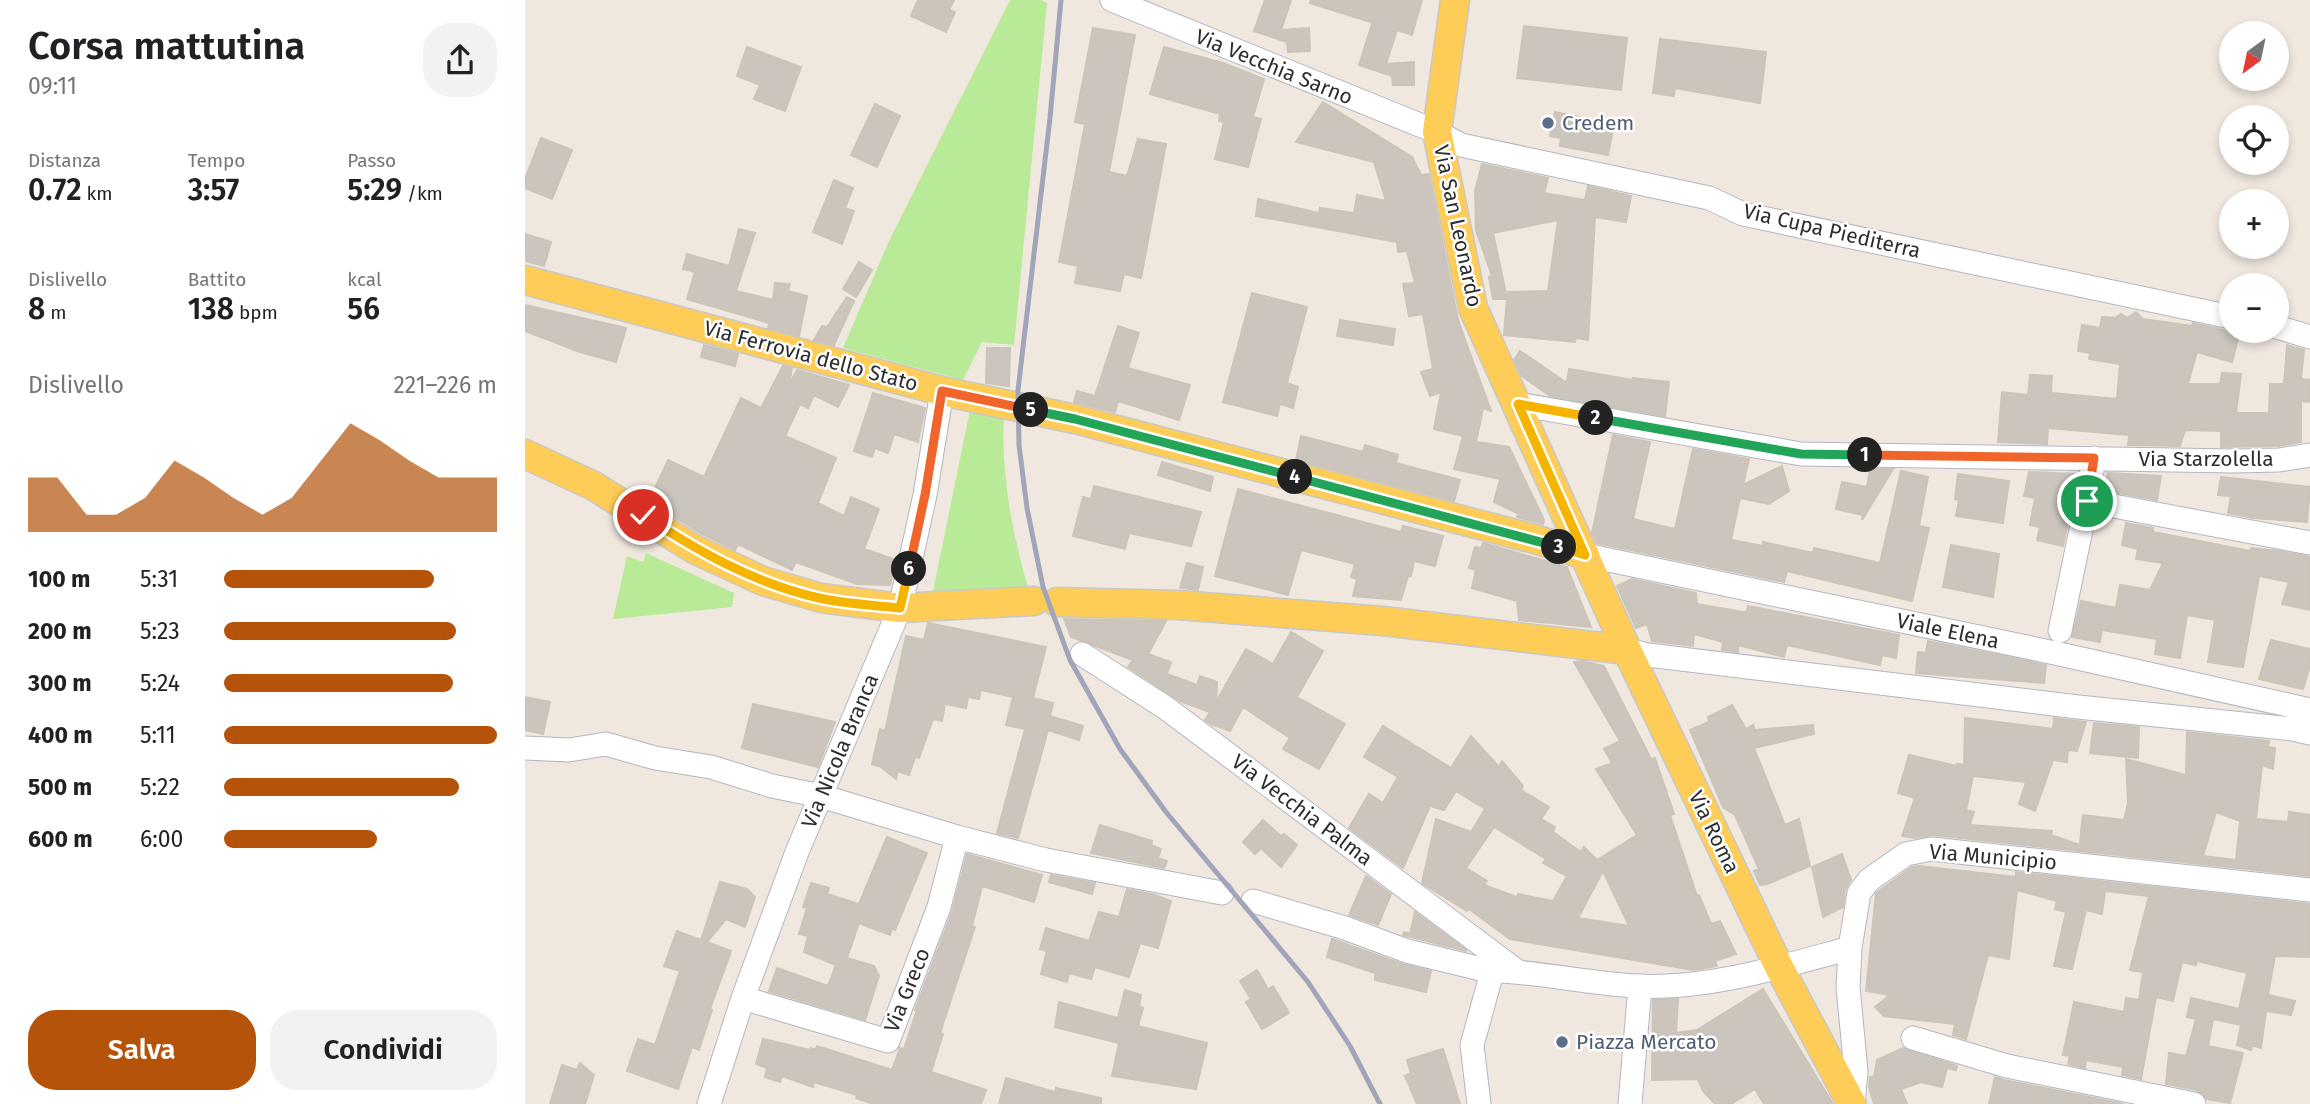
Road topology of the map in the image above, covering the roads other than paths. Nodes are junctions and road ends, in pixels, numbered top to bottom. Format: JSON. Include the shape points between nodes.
{"nodes":[{"id":1,"x":1455,"y":0,"type":"edge"},
{"id":2,"x":1120,"y":4,"type":"edge"},
{"id":3,"x":1437,"y":132,"type":"junction"},
{"id":4,"x":525,"y":280,"type":"edge"},
{"id":5,"x":2219,"y":314,"type":"edge"},
{"id":6,"x":2289,"y":331,"type":"edge"},
{"id":7,"x":2310,"y":337,"type":"edge"},
{"id":8,"x":942,"y":391,"type":"junction"},
{"id":9,"x":1518,"y":404,"type":"junction"},
{"id":10,"x":525,"y":454,"type":"edge"},
{"id":11,"x":2310,"y":455,"type":"edge"},
{"id":12,"x":2094,"y":458,"type":"junction"},
{"id":13,"x":2087,"y":501,"type":"junction"},
{"id":14,"x":2310,"y":543,"type":"edge"},
{"id":15,"x":1585,"y":555,"type":"junction"},
{"id":16,"x":900,"y":608,"type":"junction"},
{"id":17,"x":2060,"y":631,"type":"dead end"},
{"id":18,"x":1627,"y":650,"type":"junction"},
{"id":19,"x":1082,"y":654,"type":"dead end"},
{"id":20,"x":2310,"y":710,"type":"edge"},
{"id":21,"x":2310,"y":733,"type":"edge"},
{"id":22,"x":525,"y":748,"type":"edge"},
{"id":23,"x":821,"y":796,"type":"junction"},
{"id":24,"x":957,"y":837,"type":"junction"},
{"id":25,"x":2310,"y":891,"type":"edge"},
{"id":26,"x":1222,"y":892,"type":"dead end"},
{"id":27,"x":1253,"y":901,"type":"dead end"},
{"id":28,"x":1850,"y":948,"type":"junction"},
{"id":29,"x":1779,"y":967,"type":"junction"},
{"id":30,"x":1518,"y":972,"type":"junction"},
{"id":31,"x":1491,"y":975,"type":"junction"},
{"id":32,"x":1640,"y":986,"type":"junction"},
{"id":33,"x":743,"y":998,"type":"junction"},
{"id":34,"x":1913,"y":1038,"type":"dead end"},
{"id":35,"x":2184,"y":1103,"type":"edge"},
{"id":36,"x":709,"y":1104,"type":"edge"},
{"id":37,"x":1479,"y":1104,"type":"edge"},
{"id":38,"x":1630,"y":1104,"type":"edge"},
{"id":39,"x":1852,"y":1104,"type":"edge"}],
"edges":[{"from":1,"to":3,"type":"main road","name":"Via San Leonardo"},
{"from":2,"to":3,"type":"street","name":"Via Vecchia Sarno"},
{"from":3,"to":5,"type":"street","name":"Via Cupa Piediterra","via":[[1461,145],[1709,198],[1743,214]]},
{"from":3,"to":9,"type":"main road","name":"Via San Leonardo","via":[[1473,308]]},
{"from":4,"to":8,"type":"main road","name":"Via Ferrovia dello Stato"},
{"from":6,"to":7,"type":"street"},
{"from":8,"to":15,"type":"main road","name":"Via Ferrovia dello Stato","via":[[1075,419]]},
{"from":8,"to":16,"type":"street","name":"Via Nicola Branca"},
{"from":9,"to":12,"type":"street","name":"Via Starzolella","via":[[1801,454]]},
{"from":9,"to":15,"type":"main road","name":"Via San Leonardo"},
{"from":10,"to":16,"type":"main road","via":[[594,486],[694,549],[763,581],[821,598]]},
{"from":11,"to":12,"type":"street","name":"Via Starzolella","via":[[2235,461]]},
{"from":12,"to":13,"type":"street"},
{"from":13,"to":14,"type":"street"},
{"from":13,"to":17,"type":"street"},
{"from":15,"to":18,"type":"main road","name":"Via Roma"},
{"from":15,"to":20,"type":"street","name":"Viale Elena"},
{"from":16,"to":18,"type":"main road","via":[[1045,601],[1178,606],[1383,621]]},
{"from":16,"to":23,"type":"street","name":"Via Nicola Branca"},
{"from":18,"to":21,"type":"street"},
{"from":18,"to":29,"type":"main road","name":"Via Roma"},
{"from":19,"to":30,"type":"street","name":"Via Vecchia Palma","via":[[1166,708]]},
{"from":22,"to":23,"type":"street","via":[[569,750],[606,744]]},
{"from":23,"to":24,"type":"street"},
{"from":23,"to":33,"type":"street","name":"Via Nicola Branca"},
{"from":24,"to":26,"type":"street","via":[[1046,860]]},
{"from":24,"to":33,"type":"street","name":"Via Greco","via":[[939,908],[888,1041]]},
{"from":25,"to":28,"type":"street","name":"Via Municipio","via":[[1919,850],[1869,880],[1859,893]]},
{"from":27,"to":31,"type":"street"},
{"from":28,"to":29,"type":"street"},
{"from":28,"to":39,"type":"street","name":"Via Municipio","via":[[1848,987],[1856,1071]]},
{"from":29,"to":32,"type":"street","via":[[1722,980]]},
{"from":29,"to":39,"type":"main road","name":"Via Roma"},
{"from":30,"to":31,"type":"street"},
{"from":30,"to":32,"type":"street"},
{"from":31,"to":37,"type":"street","via":[[1472,1045]]},
{"from":32,"to":38,"type":"street"},
{"from":33,"to":36,"type":"street","name":"Via Nicola Branca"},
{"from":34,"to":35,"type":"street","via":[[2007,1066]]}]}
